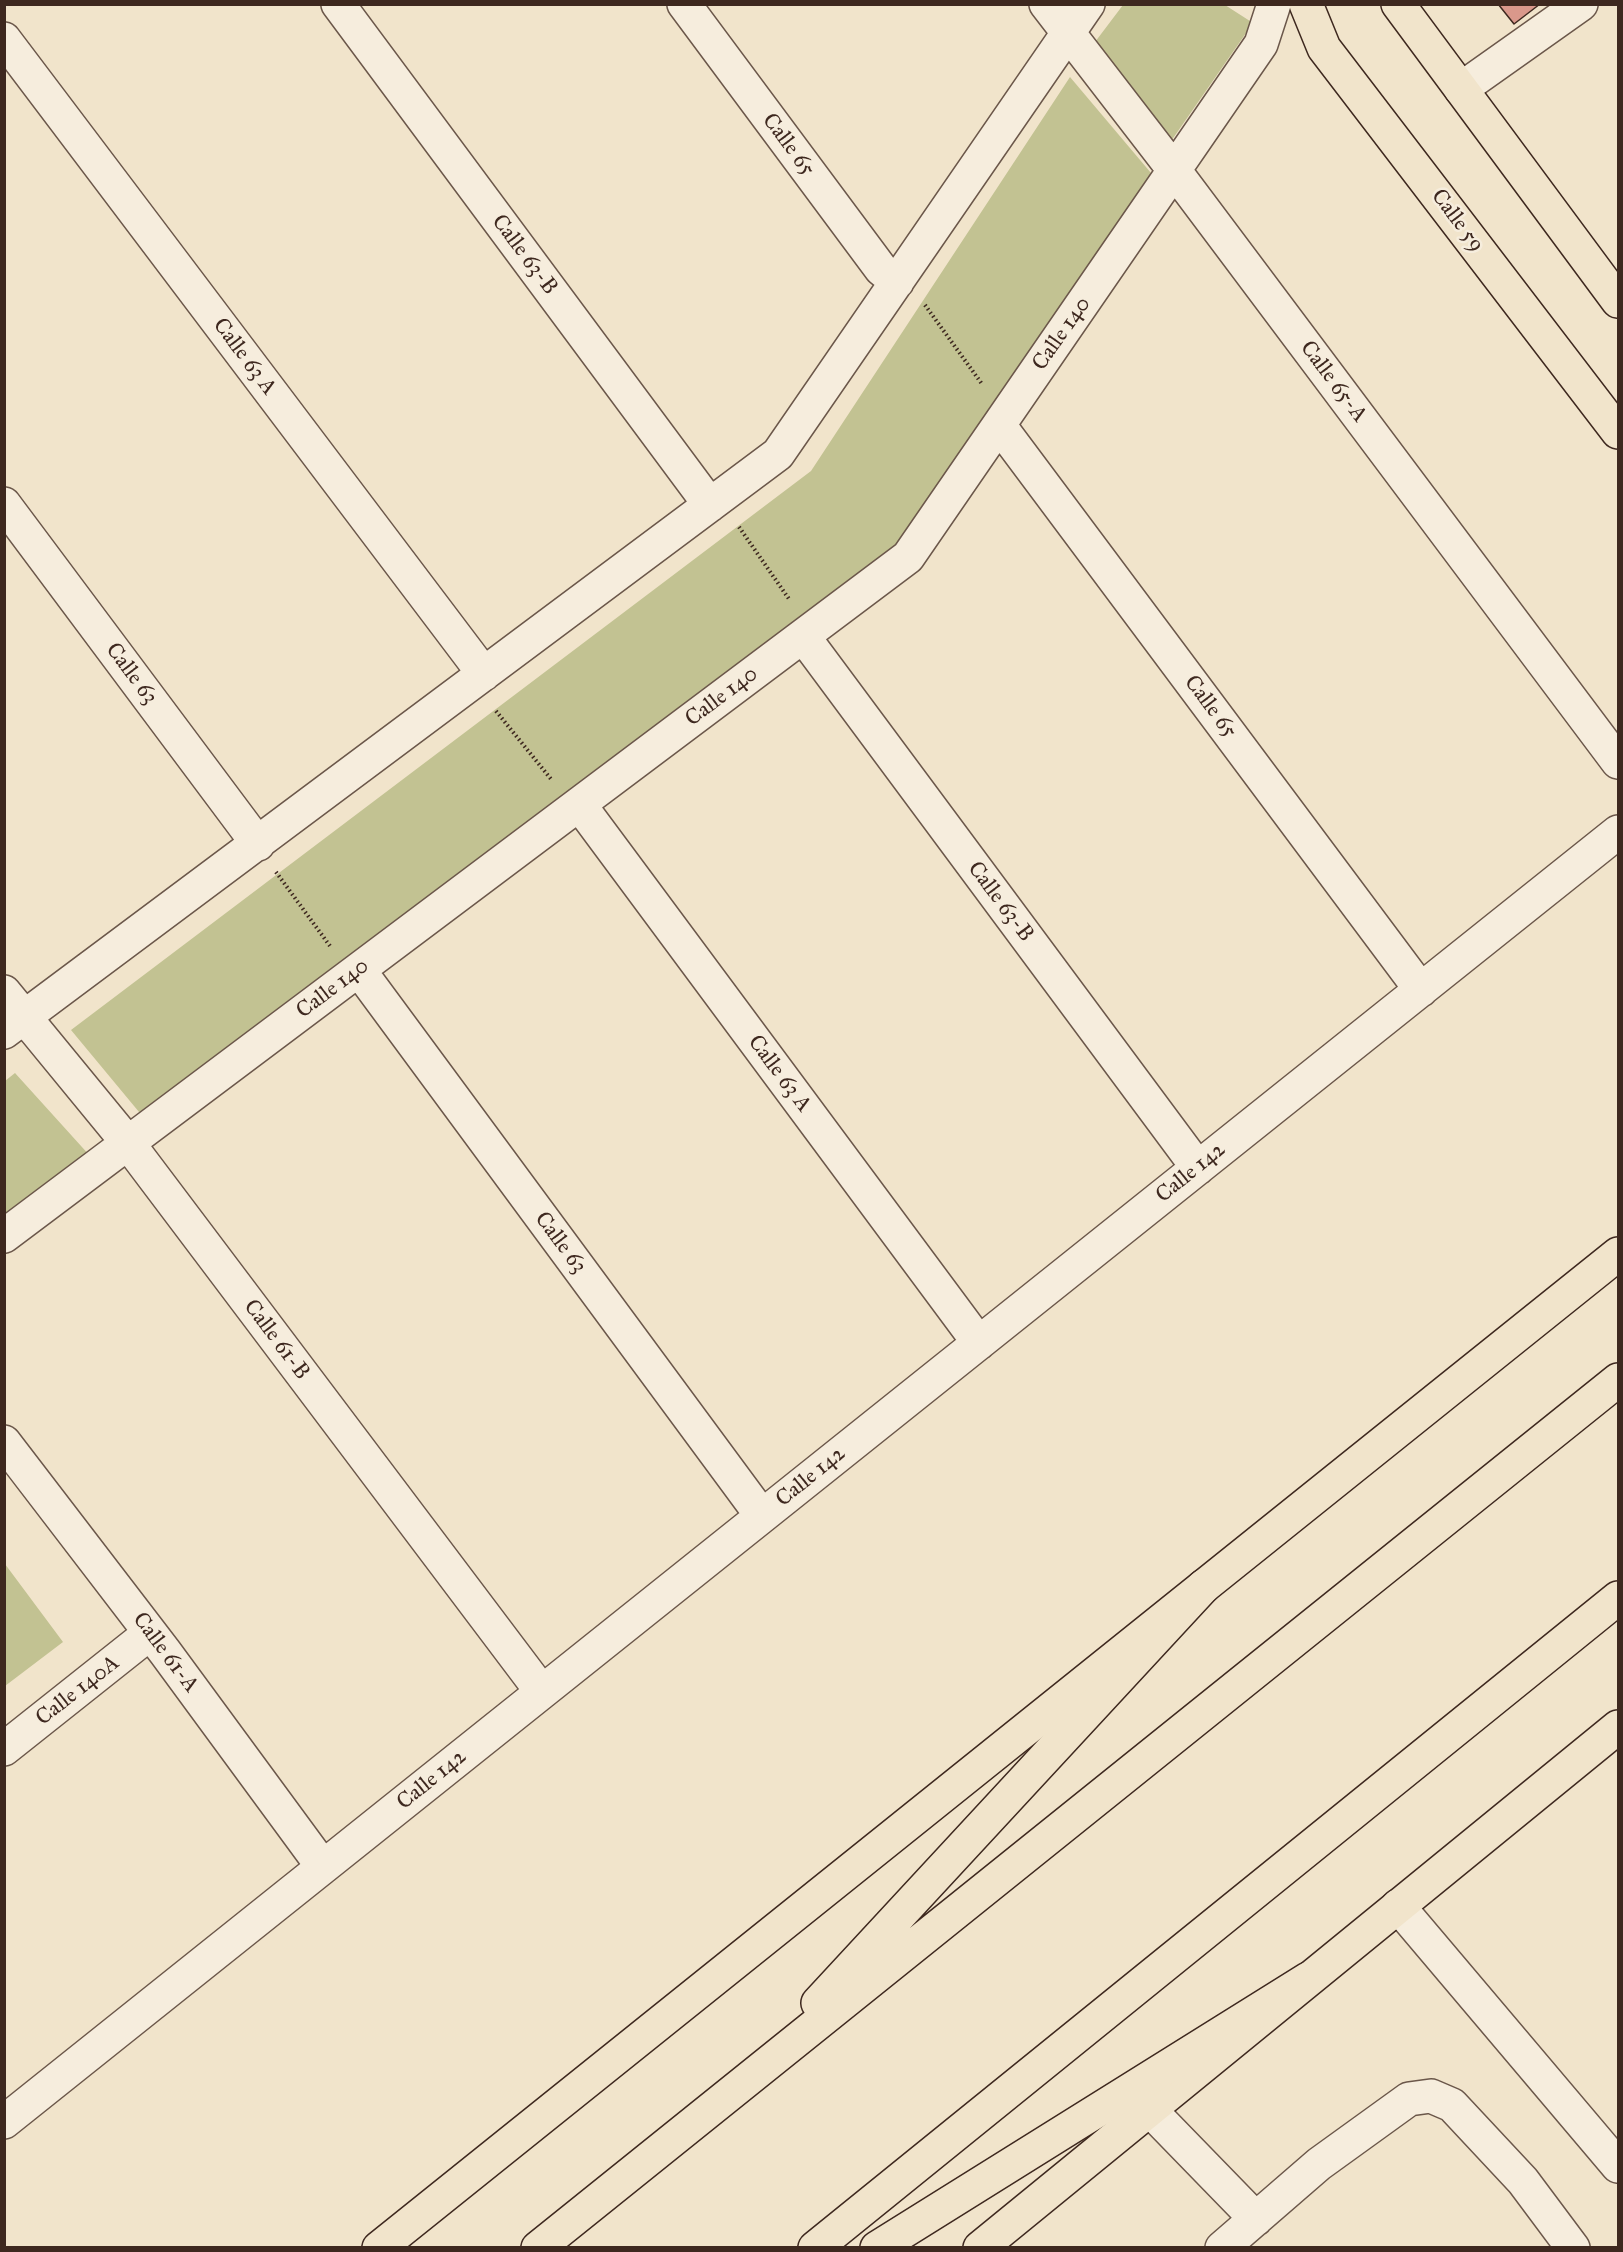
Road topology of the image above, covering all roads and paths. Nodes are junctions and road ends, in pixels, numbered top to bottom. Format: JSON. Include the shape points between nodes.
{"nodes":[{"id":1,"x":338,"y":4,"type":"edge"},
{"id":2,"x":684,"y":4,"type":"edge"},
{"id":3,"x":1046,"y":4,"type":"edge"},
{"id":4,"x":1089,"y":4,"type":"edge"},
{"id":5,"x":1274,"y":4,"type":"edge"},
{"id":6,"x":1306,"y":4,"type":"edge"},
{"id":7,"x":1398,"y":4,"type":"edge"},
{"id":8,"x":1581,"y":4,"type":"edge"},
{"id":9,"x":1068,"y":34,"type":"junction"},
{"id":10,"x":4,"y":39,"type":"edge"},
{"id":11,"x":1461,"y":89,"type":"junction"},
{"id":12,"x":1174,"y":170,"type":"junction"},
{"id":13,"x":908,"y":289,"type":"junction"},
{"id":14,"x":1618,"y":301,"type":"edge"},
{"id":15,"x":986,"y":389,"type":"dead end"},
{"id":16,"x":999,"y":425,"type":"junction"},
{"id":17,"x":1618,"y":432,"type":"edge"},
{"id":18,"x":4,"y":504,"type":"edge"},
{"id":19,"x":722,"y":513,"type":"junction"},
{"id":20,"x":793,"y":604,"type":"dead end"},
{"id":21,"x":803,"y":636,"type":"junction"},
{"id":22,"x":486,"y":688,"type":"junction"},
{"id":23,"x":1618,"y":762,"type":"edge"},
{"id":24,"x":554,"y":783,"type":"dead end"},
{"id":25,"x":579,"y":804,"type":"junction"},
{"id":26,"x":1618,"y":832,"type":"edge"},
{"id":27,"x":265,"y":855,"type":"junction"},
{"id":28,"x":331,"y":948,"type":"dead end"},
{"id":29,"x":358,"y":970,"type":"junction"},
{"id":30,"x":1421,"y":990,"type":"junction"},
{"id":31,"x":11,"y":1014,"type":"edge"},
{"id":32,"x":128,"y":1143,"type":"junction"},
{"id":33,"x":1197,"y":1168,"type":"junction"},
{"id":34,"x":4,"y":1236,"type":"edge"},
{"id":35,"x":1618,"y":1254,"type":"edge"},
{"id":36,"x":978,"y":1343,"type":"junction"},
{"id":37,"x":1618,"y":1380,"type":"edge"},
{"id":38,"x":4,"y":1442,"type":"edge"},
{"id":39,"x":762,"y":1516,"type":"junction"},
{"id":40,"x":1204,"y":1586,"type":"junction"},
{"id":41,"x":1618,"y":1598,"type":"edge"},
{"id":42,"x":150,"y":1633,"type":"junction"},
{"id":43,"x":542,"y":1692,"type":"junction"},
{"id":44,"x":1618,"y":1726,"type":"edge"},
{"id":45,"x":4,"y":1749,"type":"edge"},
{"id":46,"x":322,"y":1867,"type":"junction"},
{"id":47,"x":1398,"y":1906,"type":"junction"},
{"id":48,"x":1308,"y":1979,"type":"junction"},
{"id":49,"x":740,"y":2087,"type":"junction"},
{"id":50,"x":1150,"y":2110,"type":"junction"},
{"id":51,"x":4,"y":2122,"type":"edge"},
{"id":52,"x":1618,"y":2166,"type":"edge"},
{"id":53,"x":1256,"y":2219,"type":"junction"},
{"id":54,"x":379,"y":2247,"type":"edge"},
{"id":55,"x":538,"y":2247,"type":"edge"},
{"id":56,"x":815,"y":2247,"type":"edge"},
{"id":57,"x":877,"y":2247,"type":"edge"},
{"id":58,"x":980,"y":2247,"type":"edge"},
{"id":59,"x":1222,"y":2247,"type":"edge"},
{"id":60,"x":1572,"y":2247,"type":"edge"}],
"edges":[{"from":1,"to":19,"type":"street","name":"Calle 63-B"},
{"from":2,"to":13,"type":"street","name":"Calle 65","via":[[880,269]]},
{"from":3,"to":9,"type":"street","name":"Calle 65-A"},
{"from":4,"to":9,"type":"street"},
{"from":5,"to":12,"type":"street","name":"Calle 140","via":[[1261,44]]},
{"from":6,"to":17,"type":"main road","name":"Calle 59","via":[[1324,48]]},
{"from":7,"to":11,"type":"main road"},
{"from":8,"to":11,"type":"street"},
{"from":9,"to":12,"type":"street","name":"Calle 65-A"},
{"from":9,"to":13,"type":"street"},
{"from":10,"to":22,"type":"street","name":"Calle 63 A"},
{"from":11,"to":14,"type":"main road"},
{"from":12,"to":16,"type":"street","name":"Calle 140"},
{"from":12,"to":23,"type":"street","name":"Calle 65-A"},
{"from":13,"to":15,"type":"path"},
{"from":13,"to":19,"type":"street","via":[[778,454]]},
{"from":16,"to":21,"type":"street","name":"Calle 140","via":[[908,558]]},
{"from":16,"to":30,"type":"street","name":"Calle 65"},
{"from":18,"to":27,"type":"street","name":"Calle 63"},
{"from":19,"to":20,"type":"path"},
{"from":19,"to":22,"type":"street"},
{"from":21,"to":25,"type":"street","name":"Calle 140"},
{"from":21,"to":33,"type":"street","name":"Calle 63-B"},
{"from":22,"to":24,"type":"path"},
{"from":22,"to":27,"type":"street"},
{"from":25,"to":29,"type":"street","name":"Calle 140"},
{"from":25,"to":36,"type":"street","name":"Calle 63 A"},
{"from":26,"to":30,"type":"street","name":"Calle 142"},
{"from":27,"to":28,"type":"path"},
{"from":27,"to":31,"type":"street"},
{"from":29,"to":32,"type":"street","name":"Calle 140"},
{"from":29,"to":39,"type":"street","name":"Calle 63"},
{"from":30,"to":33,"type":"street","name":"Calle 142"},
{"from":31,"to":32,"type":"street","name":"Calle 61-B"},
{"from":32,"to":34,"type":"street","name":"Calle 140"},
{"from":32,"to":43,"type":"street","name":"Calle 61-B"},
{"from":33,"to":36,"type":"street","name":"Calle 142"},
{"from":35,"to":40,"type":"main road"},
{"from":36,"to":39,"type":"street","name":"Calle 142"},
{"from":37,"to":49,"type":"main road"},
{"from":38,"to":42,"type":"street","name":"Calle 61-A"},
{"from":39,"to":43,"type":"street","name":"Calle 142"},
{"from":40,"to":49,"type":"main road"},
{"from":40,"to":54,"type":"main road"},
{"from":41,"to":56,"type":"main road"},
{"from":42,"to":45,"type":"street","name":"Calle 140A"},
{"from":42,"to":46,"type":"street","name":"Calle 61-A"},
{"from":43,"to":46,"type":"street","name":"Calle 142"},
{"from":44,"to":47,"type":"main road"},
{"from":46,"to":51,"type":"street","name":"Calle 142"},
{"from":47,"to":48,"type":"main road"},
{"from":47,"to":52,"type":"street"},
{"from":48,"to":50,"type":"main road"},
{"from":48,"to":57,"type":"main road"},
{"from":49,"to":55,"type":"main road"},
{"from":50,"to":53,"type":"street"},
{"from":50,"to":58,"type":"main road"},
{"from":53,"to":59,"type":"street"},
{"from":53,"to":60,"type":"street","via":[[1319,2164],[1409,2099],[1431,2096],[1452,2105],[1523,2181]]}]}
